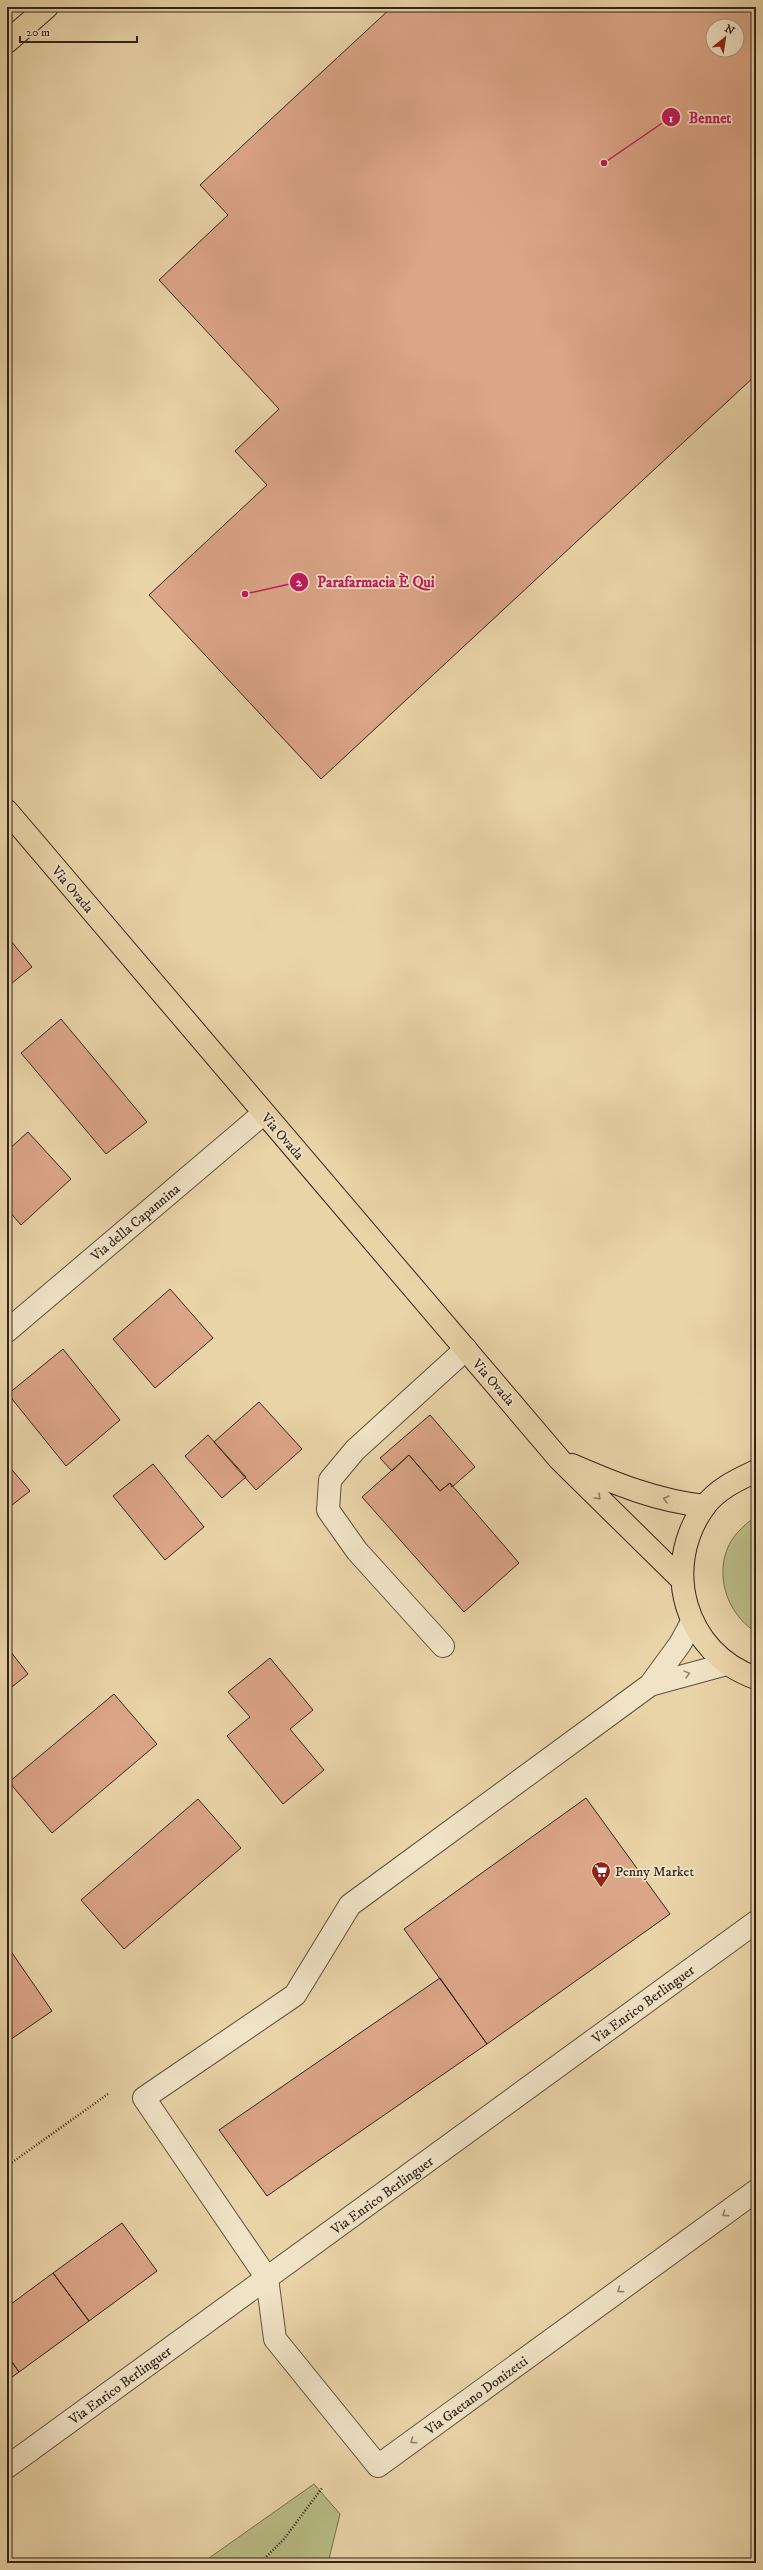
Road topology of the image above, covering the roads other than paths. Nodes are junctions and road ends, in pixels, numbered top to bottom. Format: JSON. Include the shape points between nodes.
{"nodes":[{"id":1,"x":47,"y":7,"type":"edge"},
{"id":2,"x":7,"y":42,"type":"edge"},
{"id":3,"x":7,"y":810,"type":"edge"},
{"id":4,"x":264,"y":1113,"type":"junction"},
{"id":5,"x":7,"y":1331,"type":"edge"},
{"id":6,"x":466,"y":1349,"type":"junction"},
{"id":7,"x":560,"y":1460,"type":"junction"},
{"id":8,"x":756,"y":1471,"type":"edge"},
{"id":9,"x":705,"y":1506,"type":"junction"},
{"id":10,"x":681,"y":1579,"type":"junction"},
{"id":11,"x":692,"y":1622,"type":"junction"},
{"id":12,"x":443,"y":1646,"type":"dead end"},
{"id":13,"x":727,"y":1664,"type":"junction"},
{"id":14,"x":756,"y":1678,"type":"edge"},
{"id":15,"x":650,"y":1684,"type":"junction"},
{"id":16,"x":756,"y":1922,"type":"edge"},
{"id":17,"x":756,"y":2191,"type":"edge"},
{"id":18,"x":266,"y":2278,"type":"junction"},
{"id":19,"x":7,"y":2467,"type":"edge"}],
"edges":[{"from":1,"to":2,"type":"main road"},
{"from":3,"to":4,"type":"main road","name":"Via Ovada"},
{"from":4,"to":5,"type":"street","name":"Via della Capannina"},
{"from":4,"to":6,"type":"main road","name":"Via Ovada"},
{"from":6,"to":7,"type":"main road","name":"Via Ovada"},
{"from":6,"to":12,"type":"street","via":[[355,1450],[330,1480],[328,1510],[357,1551]]},
{"from":9,"to":7,"type":"main road","name":"Via Ovada","one_way":true,"via":[[684,1504],[630,1490]]},
{"from":7,"to":10,"type":"main road","name":"Via Ovada","one_way":true},
{"from":8,"to":9,"type":"main road","via":[[723,1488]]},
{"from":9,"to":10,"type":"main road","via":[[689,1535],[683,1553]]},
{"from":10,"to":11,"type":"main road","via":[[684,1601]]},
{"from":11,"to":13,"type":"main road","via":[[707,1645]]},
{"from":11,"to":15,"type":"street","via":[[680,1644]]},
{"from":13,"to":14,"type":"main road"},
{"from":15,"to":13,"type":"street","one_way":true},
{"from":15,"to":18,"type":"street","via":[[350,1905],[295,1995],[144,2098]]},
{"from":16,"to":18,"type":"street","name":"Via Enrico Berlinguer"},
{"from":17,"to":18,"type":"street","name":"Via Gaetano Donizetti","one_way":true,"via":[[378,2466],[275,2340]]},
{"from":18,"to":19,"type":"street","name":"Via Enrico Berlinguer"}]}
